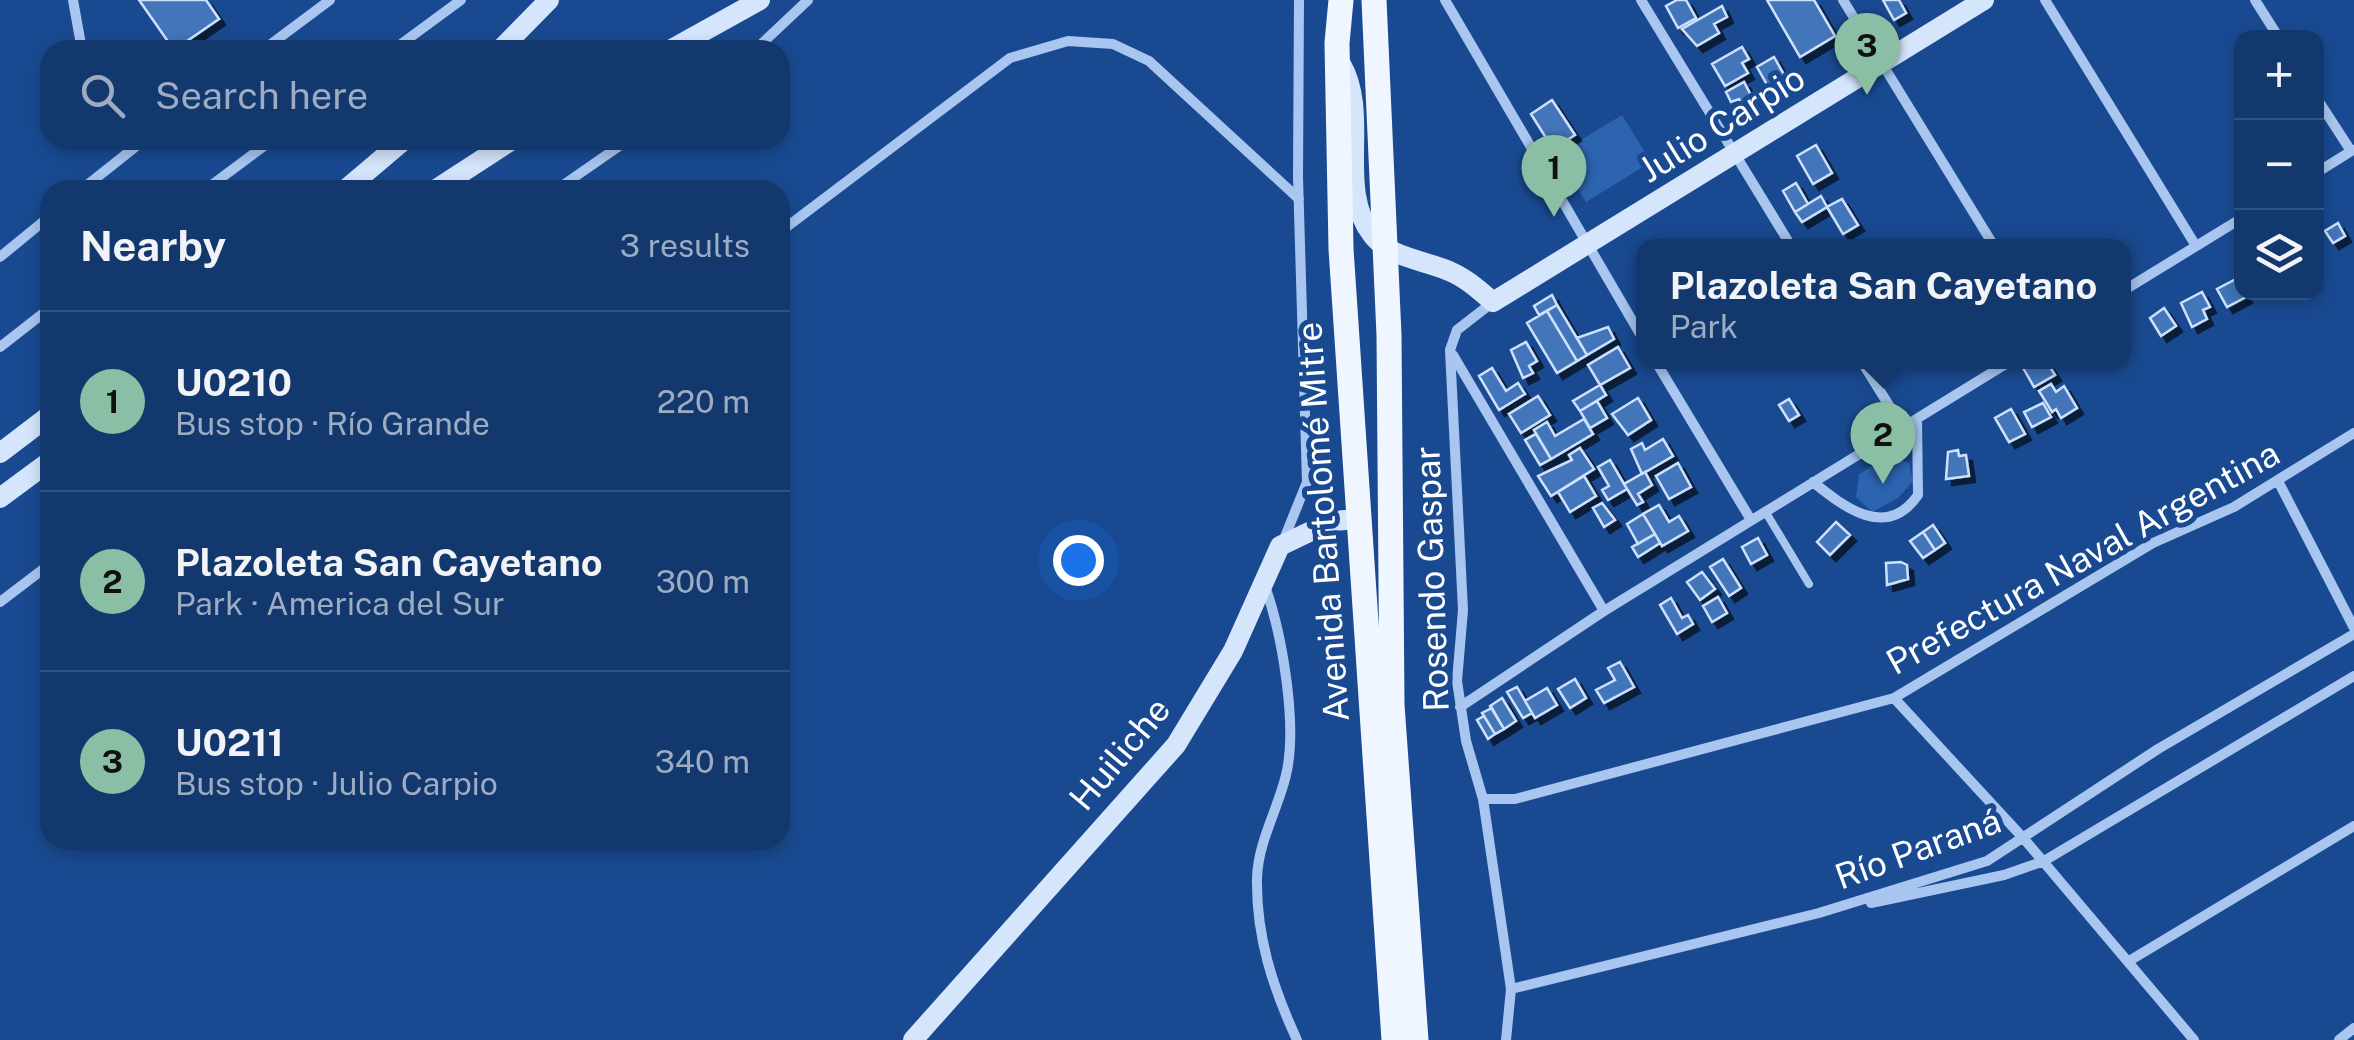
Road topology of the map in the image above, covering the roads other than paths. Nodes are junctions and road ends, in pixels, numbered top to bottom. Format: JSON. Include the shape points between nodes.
{"nodes":[{"id":1,"x":73,"y":0,"type":"edge"},
{"id":2,"x":330,"y":0,"type":"edge"},
{"id":3,"x":461,"y":0,"type":"edge"},
{"id":4,"x":549,"y":0,"type":"edge"},
{"id":5,"x":760,"y":0,"type":"edge"},
{"id":6,"x":808,"y":0,"type":"edge"},
{"id":7,"x":1299,"y":0,"type":"edge"},
{"id":8,"x":1341,"y":0,"type":"edge"},
{"id":9,"x":1374,"y":0,"type":"edge"},
{"id":10,"x":1444,"y":0,"type":"edge"},
{"id":11,"x":1642,"y":0,"type":"edge"},
{"id":12,"x":1843,"y":0,"type":"edge"},
{"id":13,"x":1984,"y":0,"type":"edge"},
{"id":14,"x":2045,"y":0,"type":"edge"},
{"id":15,"x":2255,"y":0,"type":"edge"},
{"id":16,"x":2274,"y":30,"type":"edge"},
{"id":17,"x":80,"y":40,"type":"edge"},
{"id":18,"x":277,"y":40,"type":"edge"},
{"id":19,"x":407,"y":40,"type":"edge"},
{"id":20,"x":510,"y":40,"type":"edge"},
{"id":21,"x":688,"y":40,"type":"edge"},
{"id":22,"x":766,"y":40,"type":"edge"},
{"id":23,"x":1338,"y":59,"type":"junction"},
{"id":24,"x":1882,"y":63,"type":"junction"},
{"id":25,"x":2324,"y":109,"type":"edge"},
{"id":26,"x":1548,"y":145,"type":"dead end"},
{"id":27,"x":131,"y":150,"type":"edge"},
{"id":28,"x":259,"y":150,"type":"edge"},
{"id":29,"x":393,"y":150,"type":"edge"},
{"id":30,"x":497,"y":150,"type":"edge"},
{"id":31,"x":614,"y":150,"type":"edge"},
{"id":32,"x":2353,"y":151,"type":"edge"},
{"id":33,"x":1534,"y":154,"type":"junction"},
{"id":34,"x":1734,"y":155,"type":"junction"},
{"id":35,"x":2324,"y":167,"type":"edge"},
{"id":36,"x":93,"y":180,"type":"edge"},
{"id":37,"x":218,"y":180,"type":"edge"},
{"id":38,"x":358,"y":180,"type":"edge"},
{"id":39,"x":450,"y":180,"type":"edge"},
{"id":40,"x":570,"y":180,"type":"edge"},
{"id":41,"x":1299,"y":198,"type":"junction"},
{"id":42,"x":2234,"y":223,"type":"edge"},
{"id":43,"x":40,"y":224,"type":"edge"},
{"id":44,"x":790,"y":224,"type":"edge"},
{"id":45,"x":1787,"y":239,"type":"edge"},
{"id":46,"x":1990,"y":239,"type":"edge"},
{"id":47,"x":1588,"y":246,"type":"junction"},
{"id":48,"x":2196,"y":246,"type":"junction"},
{"id":49,"x":1387,"y":249,"type":"junction"},
{"id":50,"x":0,"y":257,"type":"edge"},
{"id":51,"x":2131,"y":286,"type":"edge"},
{"id":52,"x":1493,"y":302,"type":"junction"},
{"id":53,"x":40,"y":316,"type":"edge"},
{"id":54,"x":1636,"y":327,"type":"edge"},
{"id":55,"x":0,"y":347,"type":"edge"},
{"id":56,"x":1450,"y":350,"type":"junction"},
{"id":57,"x":1660,"y":369,"type":"edge"},
{"id":58,"x":1866,"y":369,"type":"edge"},
{"id":59,"x":1999,"y":369,"type":"edge"},
{"id":60,"x":1918,"y":419,"type":"junction"},
{"id":61,"x":40,"y":423,"type":"edge"},
{"id":62,"x":1903,"y":428,"type":"junction"},
{"id":63,"x":2354,"y":433,"type":"edge"},
{"id":64,"x":0,"y":453,"type":"edge"},
{"id":65,"x":40,"y":468,"type":"edge"},
{"id":66,"x":2278,"y":481,"type":"junction"},
{"id":67,"x":1813,"y":482,"type":"junction"},
{"id":68,"x":0,"y":498,"type":"edge"},
{"id":69,"x":1766,"y":511,"type":"junction"},
{"id":70,"x":1360,"y":519,"type":"junction"},
{"id":71,"x":1751,"y":520,"type":"junction"},
{"id":72,"x":1280,"y":546,"type":"junction"},
{"id":73,"x":40,"y":572,"type":"edge"},
{"id":74,"x":1263,"y":580,"type":"junction"},
{"id":75,"x":1809,"y":584,"type":"dead end"},
{"id":76,"x":0,"y":602,"type":"edge"},
{"id":77,"x":1604,"y":610,"type":"junction"},
{"id":78,"x":2354,"y":631,"type":"edge"},
{"id":79,"x":2354,"y":676,"type":"edge"},
{"id":80,"x":1894,"y":698,"type":"junction"},
{"id":81,"x":1460,"y":707,"type":"junction"},
{"id":82,"x":1483,"y":799,"type":"junction"},
{"id":83,"x":2354,"y":826,"type":"edge"},
{"id":84,"x":2025,"y":840,"type":"junction"},
{"id":85,"x":2044,"y":861,"type":"junction"},
{"id":86,"x":1819,"y":912,"type":"junction"},
{"id":87,"x":2129,"y":962,"type":"junction"},
{"id":88,"x":1512,"y":989,"type":"junction"},
{"id":89,"x":2354,"y":1028,"type":"edge"},
{"id":90,"x":913,"y":1040,"type":"edge"},
{"id":91,"x":1297,"y":1040,"type":"edge"},
{"id":92,"x":1394,"y":1040,"type":"edge"},
{"id":93,"x":1416,"y":1040,"type":"edge"},
{"id":94,"x":1506,"y":1040,"type":"edge"},
{"id":95,"x":2194,"y":1040,"type":"edge"},
{"id":96,"x":2339,"y":1040,"type":"edge"}],
"edges":[{"from":1,"to":17,"type":"street"},
{"from":2,"to":18,"type":"street"},
{"from":3,"to":19,"type":"street"},
{"from":4,"to":20,"type":"street"},
{"from":5,"to":21,"type":"street"},
{"from":6,"to":22,"type":"street"},
{"from":7,"to":41,"type":"street"},
{"from":8,"to":23,"type":"main road","name":"Avenida Bartolomé Mitre"},
{"from":9,"to":49,"type":"main road","name":"Avenida Bartolomé Mitre"},
{"from":10,"to":33,"type":"street"},
{"from":11,"to":34,"type":"street"},
{"from":12,"to":24,"type":"street"},
{"from":13,"to":24,"type":"street","name":"Julio Carpio"},
{"from":14,"to":48,"type":"street"},
{"from":15,"to":16,"type":"street"},
{"from":23,"to":49,"type":"street","via":[[1352,94],[1361,215]]},
{"from":23,"to":70,"type":"main road","name":"Avenida Bartolomé Mitre","via":[[1341,248]]},
{"from":24,"to":34,"type":"street","name":"Julio Carpio"},
{"from":24,"to":46,"type":"street"},
{"from":25,"to":32,"type":"street"},
{"from":26,"to":33,"type":"lane"},
{"from":27,"to":36,"type":"street"},
{"from":28,"to":37,"type":"street"},
{"from":29,"to":38,"type":"street"},
{"from":30,"to":39,"type":"street"},
{"from":31,"to":40,"type":"street"},
{"from":32,"to":35,"type":"street"},
{"from":33,"to":47,"type":"street"},
{"from":34,"to":45,"type":"street"},
{"from":34,"to":47,"type":"street","name":"Julio Carpio"},
{"from":41,"to":44,"type":"street","via":[[1148,61],[1113,44],[1068,41],[1010,58]]},
{"from":41,"to":72,"type":"street","via":[[1308,482]]},
{"from":42,"to":48,"type":"street"},
{"from":43,"to":50,"type":"street"},
{"from":47,"to":52,"type":"street","name":"Julio Carpio"},
{"from":47,"to":54,"type":"street"},
{"from":48,"to":51,"type":"street"},
{"from":49,"to":52,"type":"street","via":[[1453,272]]},
{"from":49,"to":93,"type":"main road","name":"Avenida Bartolomé Mitre","via":[[1392,686]]},
{"from":52,"to":56,"type":"street","via":[[1456,330]]},
{"from":53,"to":55,"type":"street"},
{"from":56,"to":77,"type":"street"},
{"from":56,"to":81,"type":"street","name":"Rosendo Gaspar"},
{"from":57,"to":71,"type":"street"},
{"from":58,"to":62,"type":"street"},
{"from":59,"to":60,"type":"street"},
{"from":60,"to":62,"type":"street"},
{"from":60,"to":67,"type":"street","via":[[1918,496],[1900,514],[1861,515]]},
{"from":61,"to":64,"type":"street"},
{"from":62,"to":67,"type":"street"},
{"from":63,"to":66,"type":"street","name":"Prefectura Naval Argentina"},
{"from":65,"to":68,"type":"street"},
{"from":66,"to":78,"type":"street"},
{"from":66,"to":80,"type":"street","name":"Prefectura Naval Argentina","via":[[2153,543]]},
{"from":67,"to":69,"type":"street"},
{"from":69,"to":71,"type":"street"},
{"from":69,"to":75,"type":"lane"},
{"from":70,"to":72,"type":"street","via":[[1332,521]]},
{"from":70,"to":92,"type":"main road","name":"Avenida Bartolomé Mitre"},
{"from":71,"to":77,"type":"street"},
{"from":72,"to":74,"type":"street","name":"Huiliche"},
{"from":73,"to":76,"type":"street"},
{"from":74,"to":90,"type":"street","name":"Huiliche","via":[[1233,651],[1176,744]]},
{"from":74,"to":91,"type":"street","via":[[1276,617],[1290,744],[1257,877],[1265,959]]},
{"from":77,"to":81,"type":"street"},
{"from":78,"to":84,"type":"street","name":"Río Paraná"},
{"from":79,"to":85,"type":"street","name":"Río Paraná"},
{"from":80,"to":82,"type":"street","name":"Prefectura Naval Argentina","via":[[1515,799]]},
{"from":80,"to":84,"type":"street"},
{"from":81,"to":82,"type":"street","name":"Rosendo Gaspar"},
{"from":82,"to":88,"type":"street","name":"Rosendo Gaspar"},
{"from":83,"to":87,"type":"street"},
{"from":84,"to":85,"type":"street"},
{"from":84,"to":86,"type":"street","name":"Río Paraná","via":[[1987,861]]},
{"from":85,"to":86,"type":"street","name":"Río Paraná","via":[[1959,886]]},
{"from":85,"to":87,"type":"street"},
{"from":86,"to":88,"type":"street","name":"Río Paraná"},
{"from":87,"to":95,"type":"street"},
{"from":88,"to":94,"type":"street","name":"Rosendo Gaspar"},
{"from":89,"to":96,"type":"street"}]}
